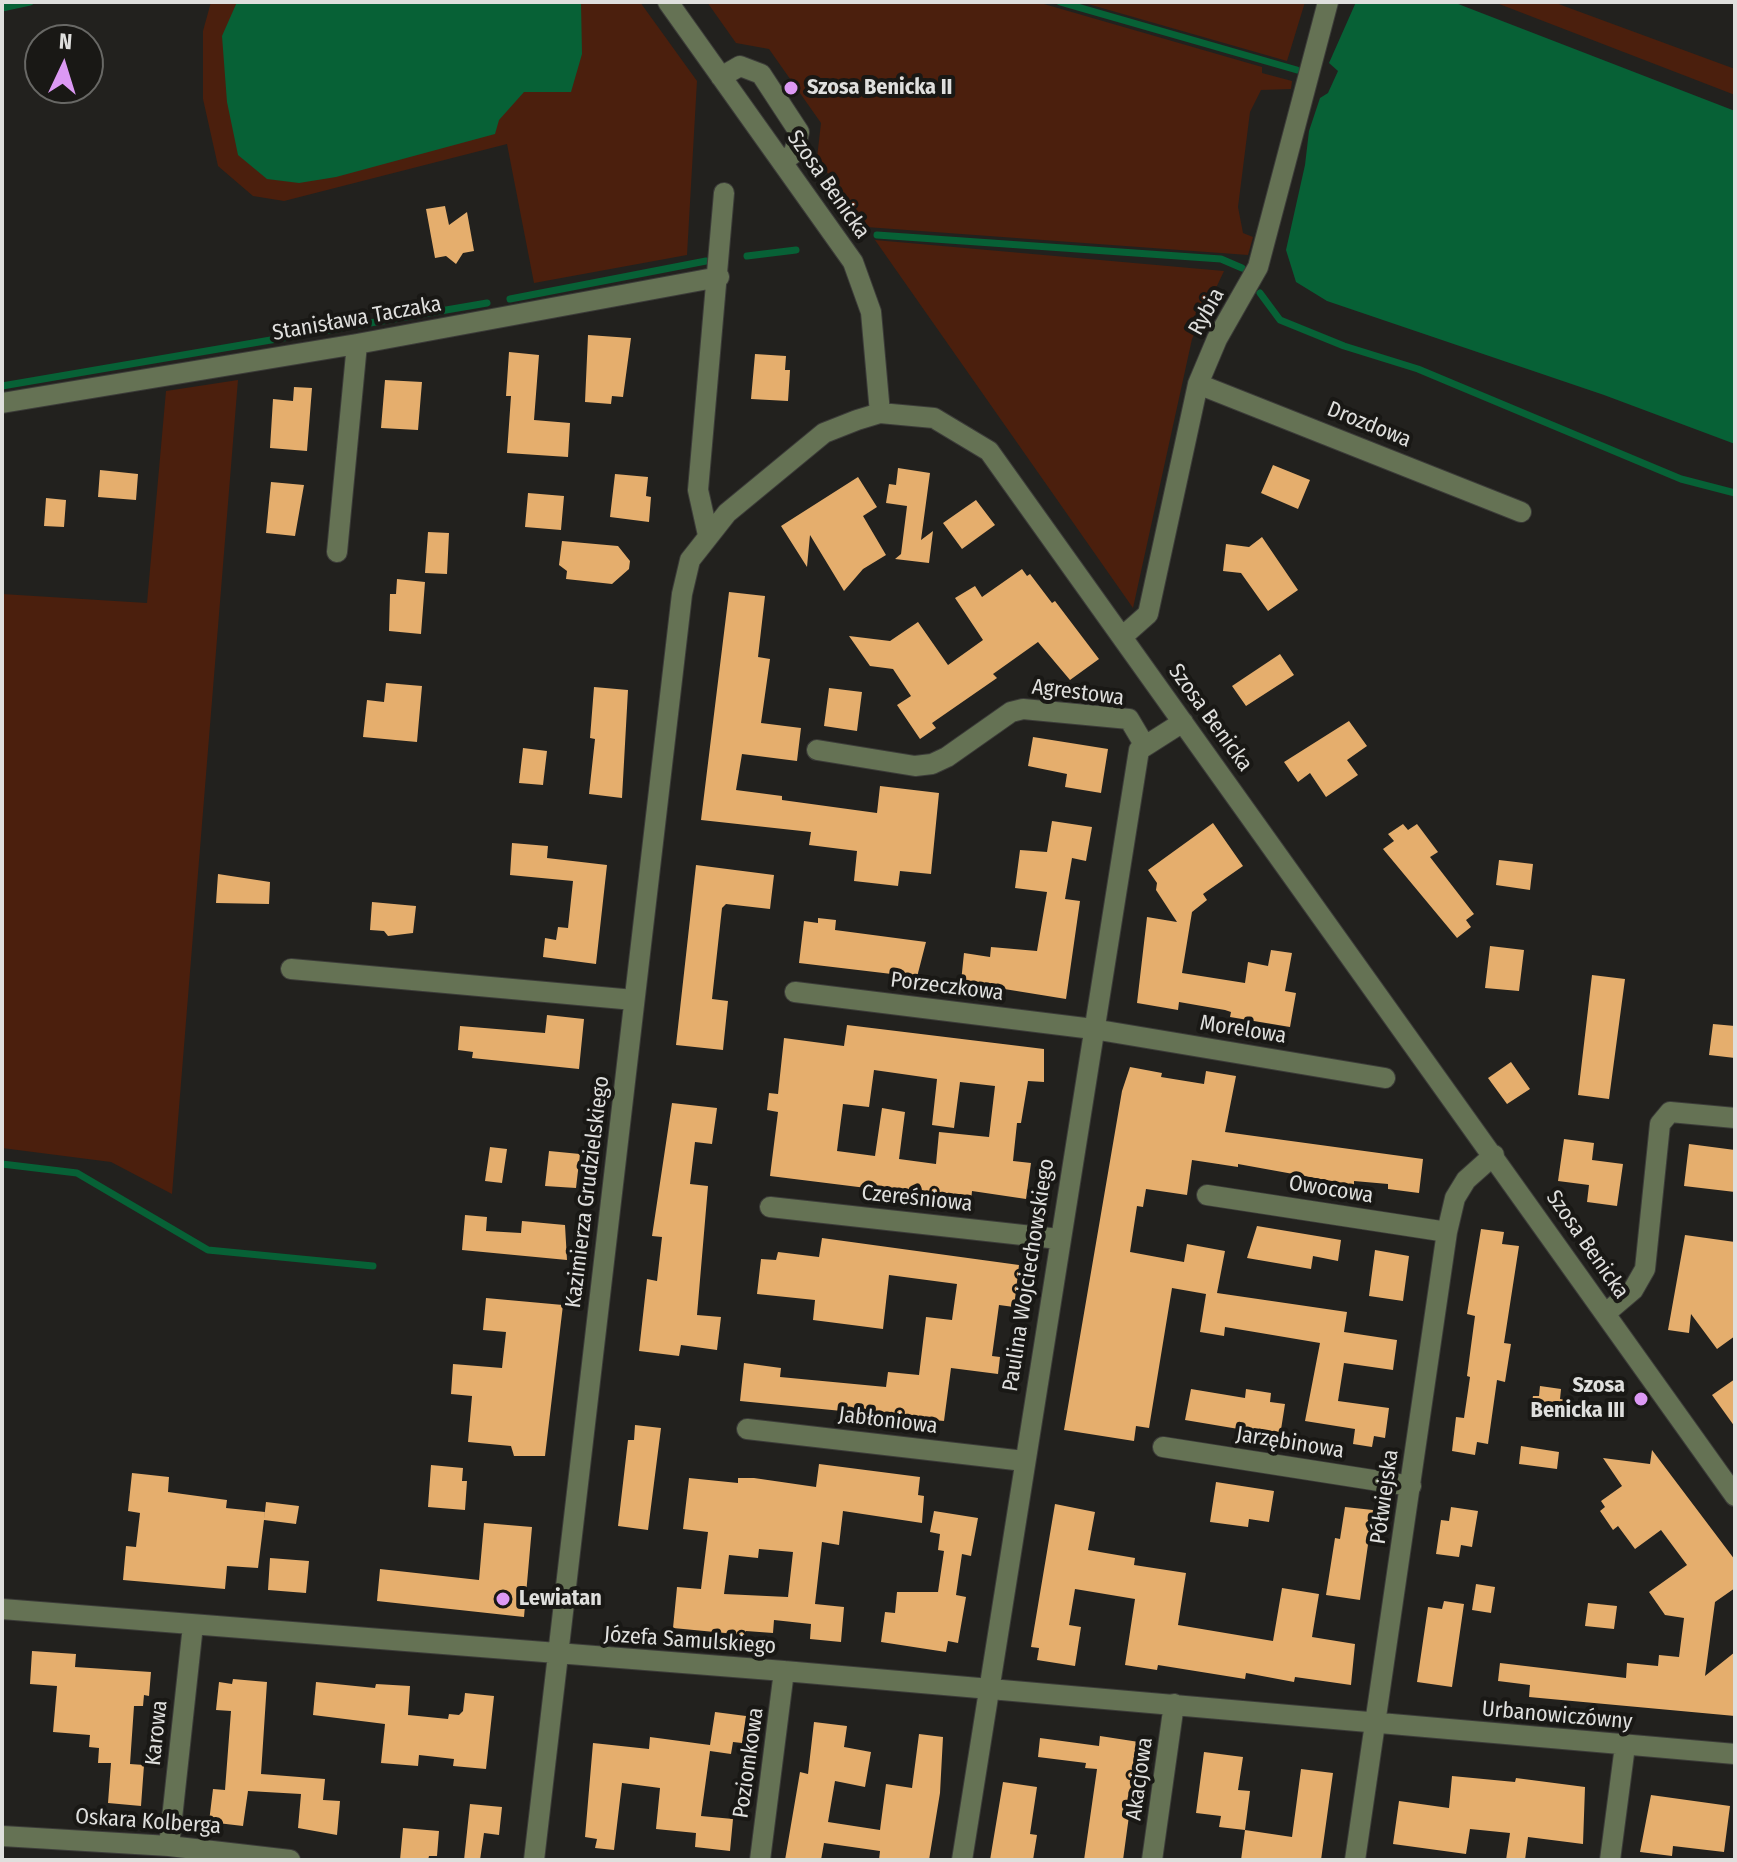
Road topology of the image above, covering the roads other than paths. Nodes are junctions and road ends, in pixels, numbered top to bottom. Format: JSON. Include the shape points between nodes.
{"nodes":[{"id":1,"x":668,"y":2,"type":"edge"},
{"id":2,"x":1328,"y":2,"type":"edge"},
{"id":3,"x":721,"y":77,"type":"junction"},
{"id":4,"x":782,"y":162,"type":"junction"},
{"id":5,"x":724,"y":193,"type":"dead end"},
{"id":6,"x":719,"y":277,"type":"junction"},
{"id":7,"x":357,"y":344,"type":"junction"},
{"id":8,"x":1198,"y":384,"type":"junction"},
{"id":9,"x":2,"y":403,"type":"edge"},
{"id":10,"x":880,"y":413,"type":"junction"},
{"id":11,"x":1521,"y":512,"type":"dead end"},
{"id":12,"x":708,"y":535,"type":"junction"},
{"id":13,"x":337,"y":552,"type":"dead end"},
{"id":14,"x":1122,"y":637,"type":"junction"},
{"id":15,"x":1183,"y":722,"type":"junction"},
{"id":16,"x":1145,"y":746,"type":"junction"},
{"id":17,"x":817,"y":750,"type":"dead end"},
{"id":18,"x":291,"y":969,"type":"dead end"},
{"id":19,"x":795,"y":992,"type":"dead end"},
{"id":20,"x":634,"y":1000,"type":"junction"},
{"id":21,"x":1093,"y":1029,"type":"junction"},
{"id":22,"x":1385,"y":1078,"type":"dead end"},
{"id":23,"x":1735,"y":1118,"type":"edge"},
{"id":24,"x":1494,"y":1155,"type":"junction"},
{"id":25,"x":1207,"y":1195,"type":"dead end"},
{"id":26,"x":770,"y":1207,"type":"dead end"},
{"id":27,"x":1447,"y":1232,"type":"junction"},
{"id":28,"x":1059,"y":1239,"type":"junction"},
{"id":29,"x":1606,"y":1313,"type":"junction"},
{"id":30,"x":747,"y":1429,"type":"dead end"},
{"id":31,"x":1163,"y":1447,"type":"dead end"},
{"id":32,"x":1024,"y":1461,"type":"junction"},
{"id":33,"x":1411,"y":1486,"type":"junction"},
{"id":34,"x":1735,"y":1496,"type":"edge"},
{"id":35,"x":2,"y":1609,"type":"edge"},
{"id":36,"x":193,"y":1625,"type":"junction"},
{"id":37,"x":558,"y":1655,"type":"junction"},
{"id":38,"x":784,"y":1671,"type":"junction"},
{"id":39,"x":987,"y":1690,"type":"junction"},
{"id":40,"x":1174,"y":1704,"type":"junction"},
{"id":41,"x":1375,"y":1722,"type":"junction"},
{"id":42,"x":1625,"y":1746,"type":"junction"},
{"id":43,"x":1735,"y":1754,"type":"edge"},
{"id":44,"x":2,"y":1836,"type":"edge"},
{"id":45,"x":169,"y":1846,"type":"junction"},
{"id":46,"x":49,"y":1850,"type":"edge"},
{"id":47,"x":290,"y":1859,"type":"edge"},
{"id":48,"x":534,"y":1860,"type":"edge"},
{"id":49,"x":760,"y":1860,"type":"edge"},
{"id":50,"x":962,"y":1860,"type":"edge"},
{"id":51,"x":1152,"y":1860,"type":"edge"},
{"id":52,"x":1355,"y":1860,"type":"edge"},
{"id":53,"x":1610,"y":1860,"type":"edge"}],
"edges":[{"from":1,"to":3,"type":"street","name":"Szosa Benicka"},
{"from":2,"to":8,"type":"street","name":"Rybia","via":[[1258,267]]},
{"from":3,"to":4,"type":"street","name":"Szosa Benicka"},
{"from":3,"to":4,"type":"street","via":[[748,66],[761,74],[799,132],[794,153]]},
{"from":4,"to":10,"type":"street","name":"Szosa Benicka","via":[[853,262],[871,312]]},
{"from":5,"to":6,"type":"street"},
{"from":6,"to":7,"type":"street","name":"Stanisława Taczaka"},
{"from":6,"to":12,"type":"street","via":[[698,490]]},
{"from":7,"to":9,"type":"street","name":"Stanisława Taczaka"},
{"from":7,"to":13,"type":"street"},
{"from":8,"to":11,"type":"street","name":"Drozdowa"},
{"from":8,"to":14,"type":"street","name":"Rybia","via":[[1148,614]]},
{"from":10,"to":12,"type":"street","name":"Kazimierza Grudzielskiego","via":[[824,433],[745,496]]},
{"from":10,"to":14,"type":"street","name":"Szosa Benicka","via":[[934,418],[989,451]]},
{"from":12,"to":20,"type":"street","name":"Kazimierza Grudzielskiego","via":[[690,560],[682,594]]},
{"from":14,"to":15,"type":"street","name":"Szosa Benicka"},
{"from":15,"to":16,"type":"street"},
{"from":15,"to":24,"type":"street","name":"Szosa Benicka"},
{"from":16,"to":17,"type":"street","name":"Agrestowa","via":[[1129,719],[1023,709],[932,764],[915,766]]},
{"from":16,"to":21,"type":"street","name":"Paulina Wojciechowskiego","via":[[1139,750]]},
{"from":18,"to":20,"type":"street"},
{"from":19,"to":21,"type":"street","name":"Porzeczkowa"},
{"from":20,"to":37,"type":"street","name":"Kazimierza Grudzielskiego"},
{"from":21,"to":22,"type":"street","name":"Morelowa"},
{"from":21,"to":28,"type":"street","name":"Paulina Wojciechowskiego"},
{"from":23,"to":29,"type":"street","via":[[1670,1112],[1660,1124],[1645,1269],[1633,1290]]},
{"from":24,"to":27,"type":"street","name":"Półwiejska","via":[[1455,1198]]},
{"from":24,"to":29,"type":"street","name":"Szosa Benicka"},
{"from":25,"to":27,"type":"street","name":"Owocowa"},
{"from":26,"to":28,"type":"street","name":"Czereśniowa"},
{"from":27,"to":33,"type":"street","name":"Półwiejska"},
{"from":28,"to":32,"type":"street","name":"Paulina Wojciechowskiego"},
{"from":29,"to":34,"type":"street","name":"Szosa Benicka"},
{"from":30,"to":32,"type":"street","name":"Jabłoniowa"},
{"from":31,"to":33,"type":"street","name":"Jarzębinowa"},
{"from":32,"to":39,"type":"street","name":"Paulina Wojciechowskiego"},
{"from":33,"to":41,"type":"street","name":"Półwiejska"},
{"from":35,"to":36,"type":"street","name":"Józefa Samulskiego"},
{"from":36,"to":37,"type":"street","name":"Józefa Samulskiego"},
{"from":36,"to":45,"type":"street","name":"Karowa"},
{"from":37,"to":38,"type":"street","name":"Józefa Samulskiego"},
{"from":37,"to":48,"type":"street","name":"Kazimierza Grudzielskiego"},
{"from":38,"to":39,"type":"street","name":"Józefa Samulskiego"},
{"from":38,"to":49,"type":"street","name":"Poziomkowa"},
{"from":39,"to":40,"type":"street","name":"Józefa Samulskiego"},
{"from":39,"to":50,"type":"street","name":"Paulina Wojciechowskiego"},
{"from":40,"to":41,"type":"street","name":"Józefa Samulskiego"},
{"from":40,"to":51,"type":"street","name":"Akacjowa"},
{"from":41,"to":42,"type":"street","name":"Urbanowiczówny"},
{"from":41,"to":52,"type":"street","name":"Półwiejska"},
{"from":42,"to":43,"type":"street","name":"Urbanowiczówny"},
{"from":42,"to":53,"type":"street"},
{"from":44,"to":46,"type":"street","name":"Oskara Kolberga"},
{"from":45,"to":46,"type":"street","name":"Oskara Kolberga"},
{"from":45,"to":47,"type":"street","name":"Oskara Kolberga"}]}
